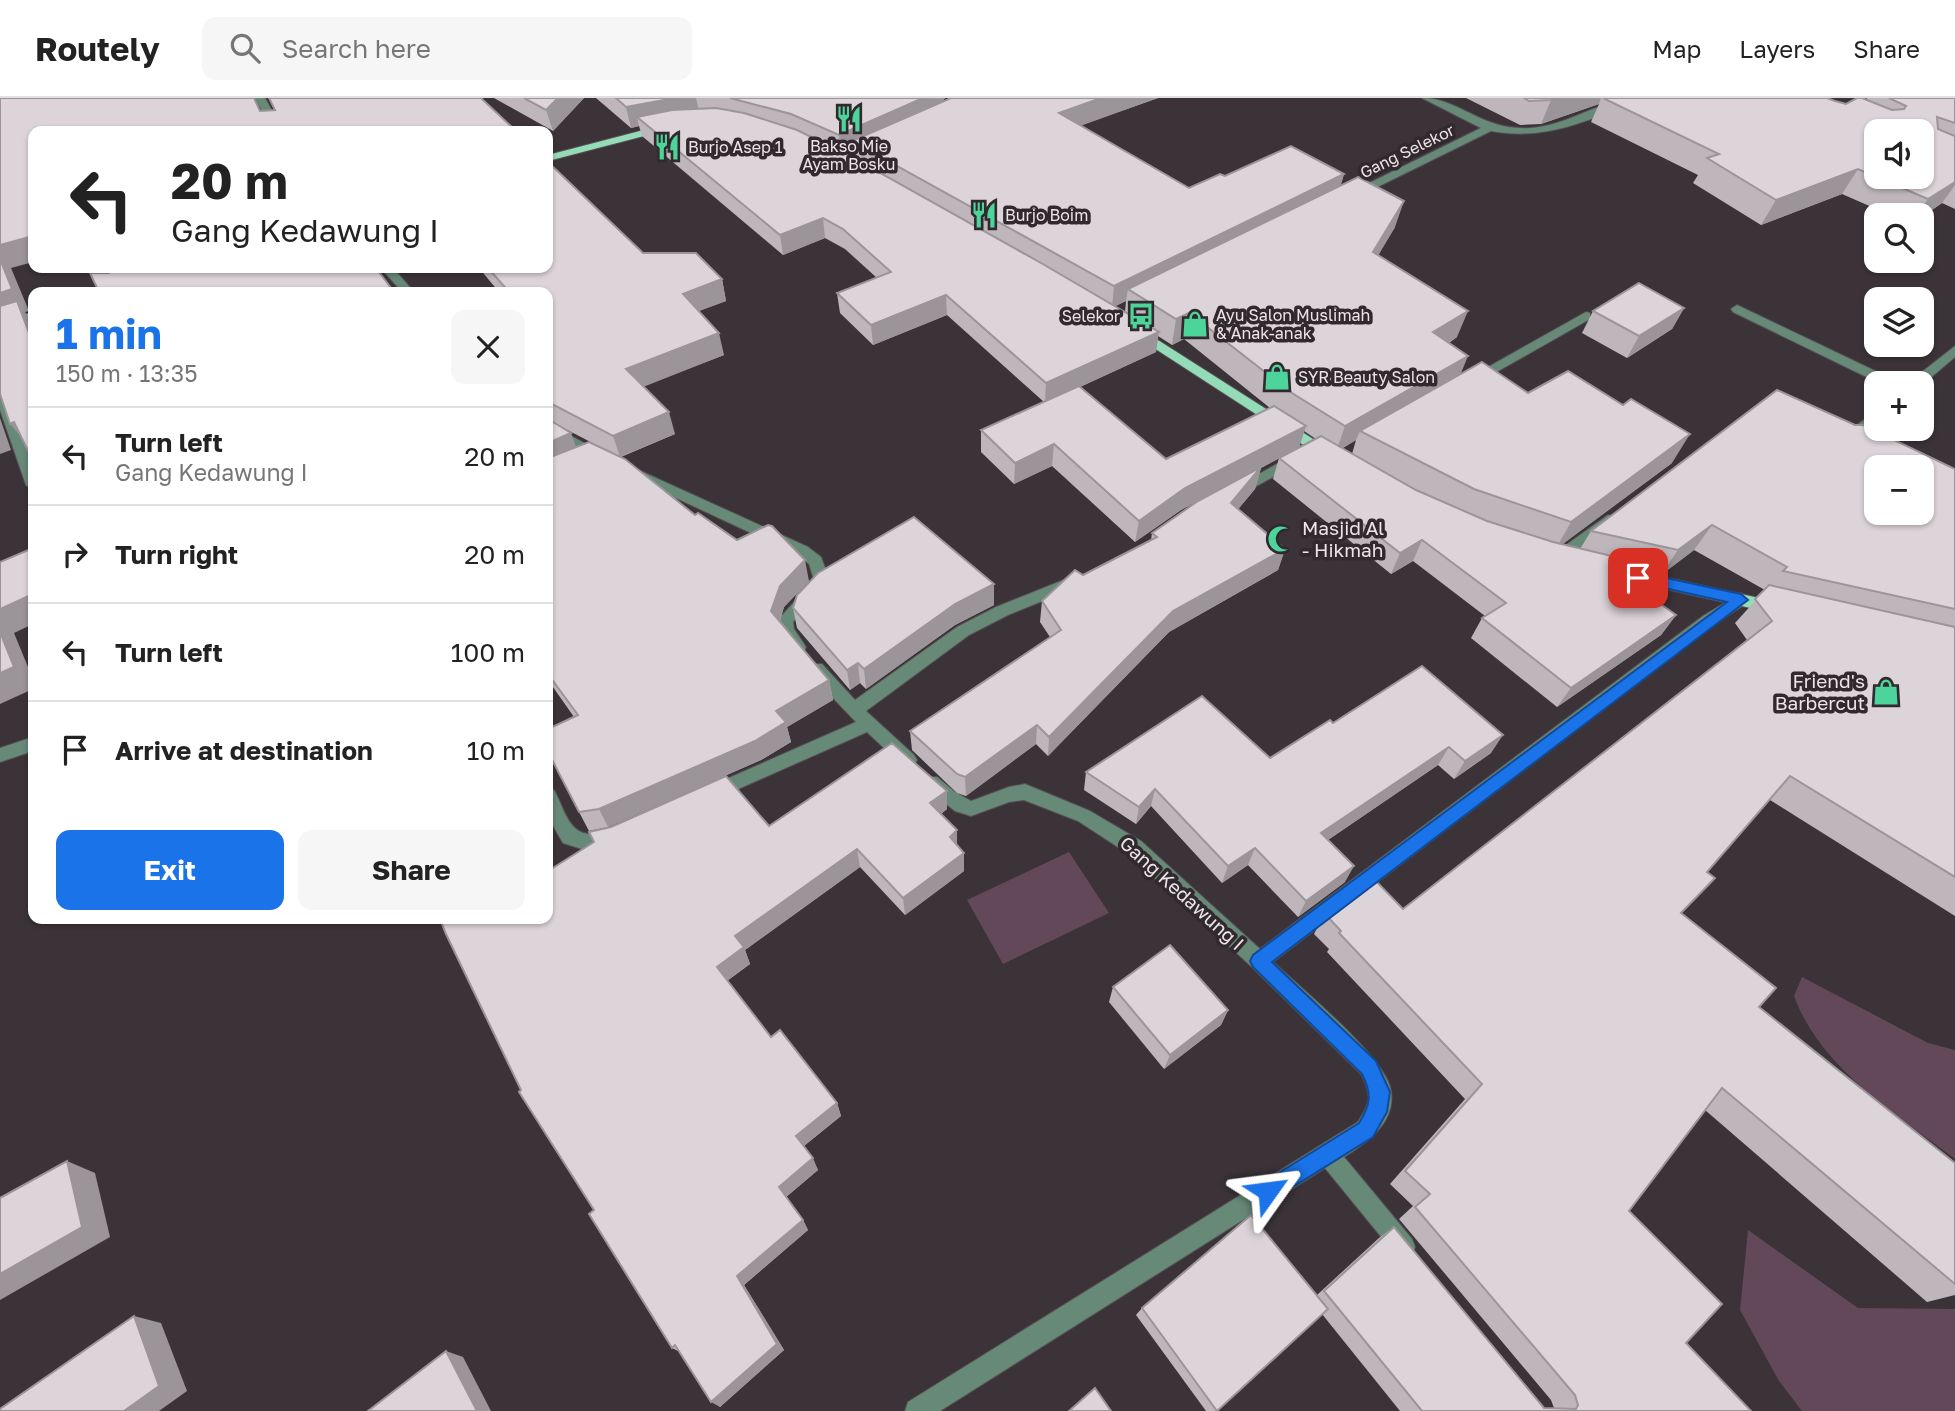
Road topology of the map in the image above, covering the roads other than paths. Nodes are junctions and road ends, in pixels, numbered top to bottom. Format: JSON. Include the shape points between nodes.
{"nodes":[{"id":1,"x":260,"y":98,"type":"edge"},
{"id":2,"x":1427,"y":98,"type":"edge"},
{"id":3,"x":1634,"y":98,"type":"edge"},
{"id":4,"x":677,"y":125,"type":"edge"},
{"id":5,"x":275,"y":126,"type":"edge"},
{"id":6,"x":1491,"y":127,"type":"junction"},
{"id":7,"x":553,"y":157,"type":"edge"},
{"id":8,"x":1344,"y":200,"type":"edge"},
{"id":9,"x":391,"y":273,"type":"edge"},
{"id":10,"x":404,"y":287,"type":"edge"},
{"id":11,"x":1737,"y":309,"type":"dead end"},
{"id":12,"x":1586,"y":316,"type":"dead end"},
{"id":13,"x":28,"y":318,"type":"edge"},
{"id":14,"x":1123,"y":321,"type":"edge"},
{"id":15,"x":0,"y":327,"type":"edge"},
{"id":16,"x":1955,"y":350,"type":"edge"},
{"id":17,"x":1864,"y":371,"type":"edge"},
{"id":18,"x":1930,"y":371,"type":"edge"},
{"id":19,"x":1464,"y":385,"type":"edge"},
{"id":20,"x":0,"y":390,"type":"edge"},
{"id":21,"x":1864,"y":425,"type":"edge"},
{"id":22,"x":553,"y":430,"type":"edge"},
{"id":23,"x":1829,"y":439,"type":"edge"},
{"id":24,"x":1317,"y":447,"type":"junction"},
{"id":25,"x":1336,"y":459,"type":"edge"},
{"id":26,"x":28,"y":471,"type":"edge"},
{"id":27,"x":1223,"y":497,"type":"edge"},
{"id":28,"x":1624,"y":508,"type":"edge"},
{"id":29,"x":1551,"y":557,"type":"joint"},
{"id":30,"x":1577,"y":564,"type":"edge"},
{"id":31,"x":1612,"y":572,"type":"edge"},
{"id":32,"x":1090,"y":576,"type":"edge"},
{"id":33,"x":1741,"y":600,"type":"junction"},
{"id":34,"x":1794,"y":611,"type":"edge"},
{"id":35,"x":854,"y":710,"type":"junction"},
{"id":36,"x":870,"y":723,"type":"junction"},
{"id":37,"x":28,"y":746,"type":"edge"},
{"id":38,"x":0,"y":755,"type":"edge"},
{"id":39,"x":698,"y":799,"type":"edge"},
{"id":40,"x":553,"y":808,"type":"edge"},
{"id":41,"x":637,"y":826,"type":"edge"},
{"id":42,"x":1259,"y":961,"type":"junction"},
{"id":43,"x":1328,"y":1155,"type":"junction"},
{"id":44,"x":1417,"y":1262,"type":"edge"},
{"id":45,"x":917,"y":1411,"type":"edge"}],
"edges":[{"from":1,"to":5,"type":"street"},
{"from":2,"to":6,"type":"street","name":"Gang Selekor"},
{"from":3,"to":6,"type":"street","name":"Gang Selekor","via":[[1546,132]]},
{"from":4,"to":7,"type":"main road"},
{"from":6,"to":8,"type":"street","name":"Gang Selekor"},
{"from":9,"to":10,"type":"street"},
{"from":11,"to":17,"type":"street"},
{"from":12,"to":19,"type":"street"},
{"from":13,"to":15,"type":"main road"},
{"from":14,"to":24,"type":"main road"},
{"from":16,"to":18,"type":"street"},
{"from":20,"to":26,"type":"street"},
{"from":21,"to":23,"type":"street","via":[[1840,444]]},
{"from":22,"to":35,"type":"street","name":"Gang Kedawung I","via":[[603,461],[803,551],[816,561],[822,581],[791,612],[786,630]]},
{"from":24,"to":25,"type":"main road"},
{"from":24,"to":27,"type":"street"},
{"from":28,"to":29,"type":"street"},
{"from":29,"to":30,"type":"main road"},
{"from":31,"to":33,"type":"main road"},
{"from":32,"to":35,"type":"street","via":[[963,631]]},
{"from":33,"to":34,"type":"main road"},
{"from":33,"to":42,"type":"street"},
{"from":35,"to":36,"type":"street","name":"Gang Kedawung I"},
{"from":36,"to":39,"type":"street"},
{"from":36,"to":42,"type":"street","name":"Gang Kedawung I","via":[[956,805],[976,810],[1025,792],[1109,829]]},
{"from":37,"to":38,"type":"street"},
{"from":40,"to":41,"type":"street","via":[[566,837],[579,843],[612,837]]},
{"from":42,"to":43,"type":"street","name":"Gang Kedawung I","via":[[1369,1068],[1381,1092],[1377,1112],[1366,1130]]},
{"from":43,"to":44,"type":"street"},
{"from":43,"to":45,"type":"street","name":"Gang Kedawung I"}]}
